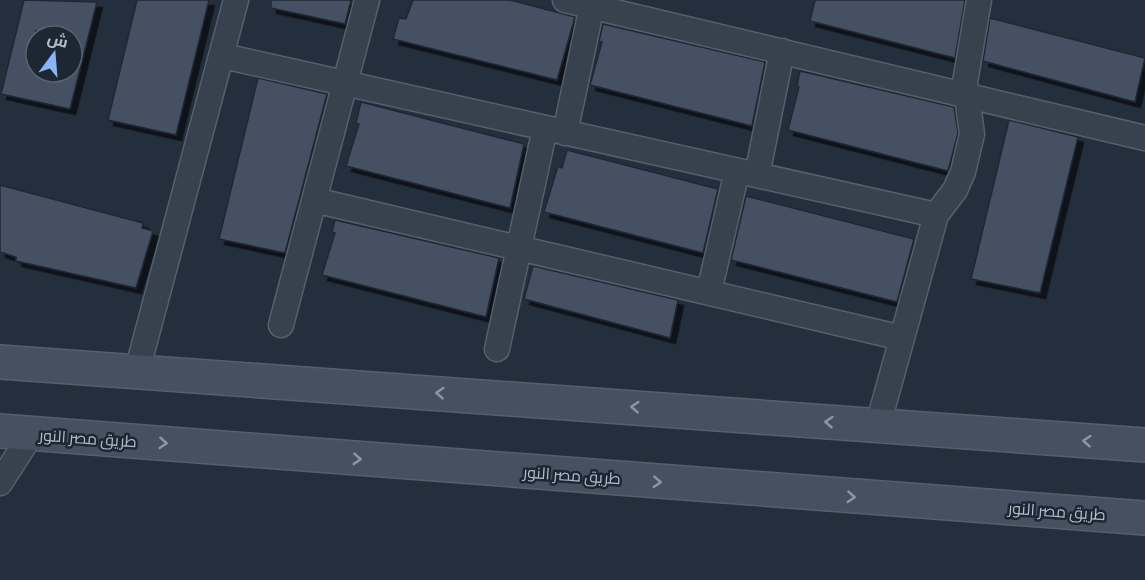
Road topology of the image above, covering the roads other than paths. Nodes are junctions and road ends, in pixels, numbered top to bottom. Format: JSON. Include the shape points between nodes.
{"nodes":[{"id":1,"x":236,"y":0,"type":"edge"},
{"id":2,"x":367,"y":0,"type":"edge"},
{"id":3,"x":979,"y":0,"type":"edge"},
{"id":4,"x":577,"y":2,"type":"edge"},
{"id":5,"x":782,"y":51,"type":"junction"},
{"id":6,"x":223,"y":56,"type":"junction"},
{"id":7,"x":345,"y":84,"type":"junction"},
{"id":8,"x":967,"y":95,"type":"junction"},
{"id":9,"x":555,"y":130,"type":"junction"},
{"id":10,"x":1145,"y":138,"type":"edge"},
{"id":11,"x":747,"y":173,"type":"junction"},
{"id":12,"x":314,"y":200,"type":"junction"},
{"id":13,"x":936,"y":215,"type":"junction"},
{"id":14,"x":519,"y":248,"type":"junction"},
{"id":15,"x":710,"y":292,"type":"junction"},
{"id":16,"x":281,"y":325,"type":"dead end"},
{"id":17,"x":902,"y":338,"type":"junction"},
{"id":18,"x":497,"y":349,"type":"dead end"},
{"id":19,"x":0,"y":362,"type":"edge"},
{"id":20,"x":137,"y":371,"type":"junction"},
{"id":21,"x":878,"y":425,"type":"junction"},
{"id":22,"x":16,"y":432,"type":"edge"},
{"id":23,"x":1145,"y":445,"type":"edge"},
{"id":24,"x":0,"y":483,"type":"edge"},
{"id":25,"x":1145,"y":518,"type":"edge"}],
"edges":[{"from":1,"to":6,"type":"street"},
{"from":2,"to":7,"type":"street"},
{"from":3,"to":8,"type":"street","via":[[965,82]]},
{"from":4,"to":5,"type":"street"},
{"from":4,"to":9,"type":"street"},
{"from":5,"to":8,"type":"street"},
{"from":5,"to":11,"type":"street"},
{"from":6,"to":7,"type":"street"},
{"from":6,"to":20,"type":"street"},
{"from":7,"to":9,"type":"street"},
{"from":7,"to":12,"type":"street"},
{"from":8,"to":10,"type":"street"},
{"from":8,"to":13,"type":"street","via":[[972,134],[963,172]]},
{"from":9,"to":11,"type":"street"},
{"from":9,"to":14,"type":"street"},
{"from":11,"to":13,"type":"street"},
{"from":11,"to":15,"type":"street"},
{"from":12,"to":14,"type":"street"},
{"from":12,"to":16,"type":"street"},
{"from":13,"to":17,"type":"street"},
{"from":14,"to":15,"type":"street"},
{"from":14,"to":18,"type":"street"},
{"from":15,"to":17,"type":"street"},
{"from":17,"to":21,"type":"street"},
{"from":19,"to":20,"type":"street"},
{"from":21,"to":20,"type":"street","one_way":true},
{"from":23,"to":21,"type":"street","one_way":true},
{"from":22,"to":24,"type":"street"},
{"from":22,"to":25,"type":"street","name":"طريق مصر النور","one_way":true}]}
